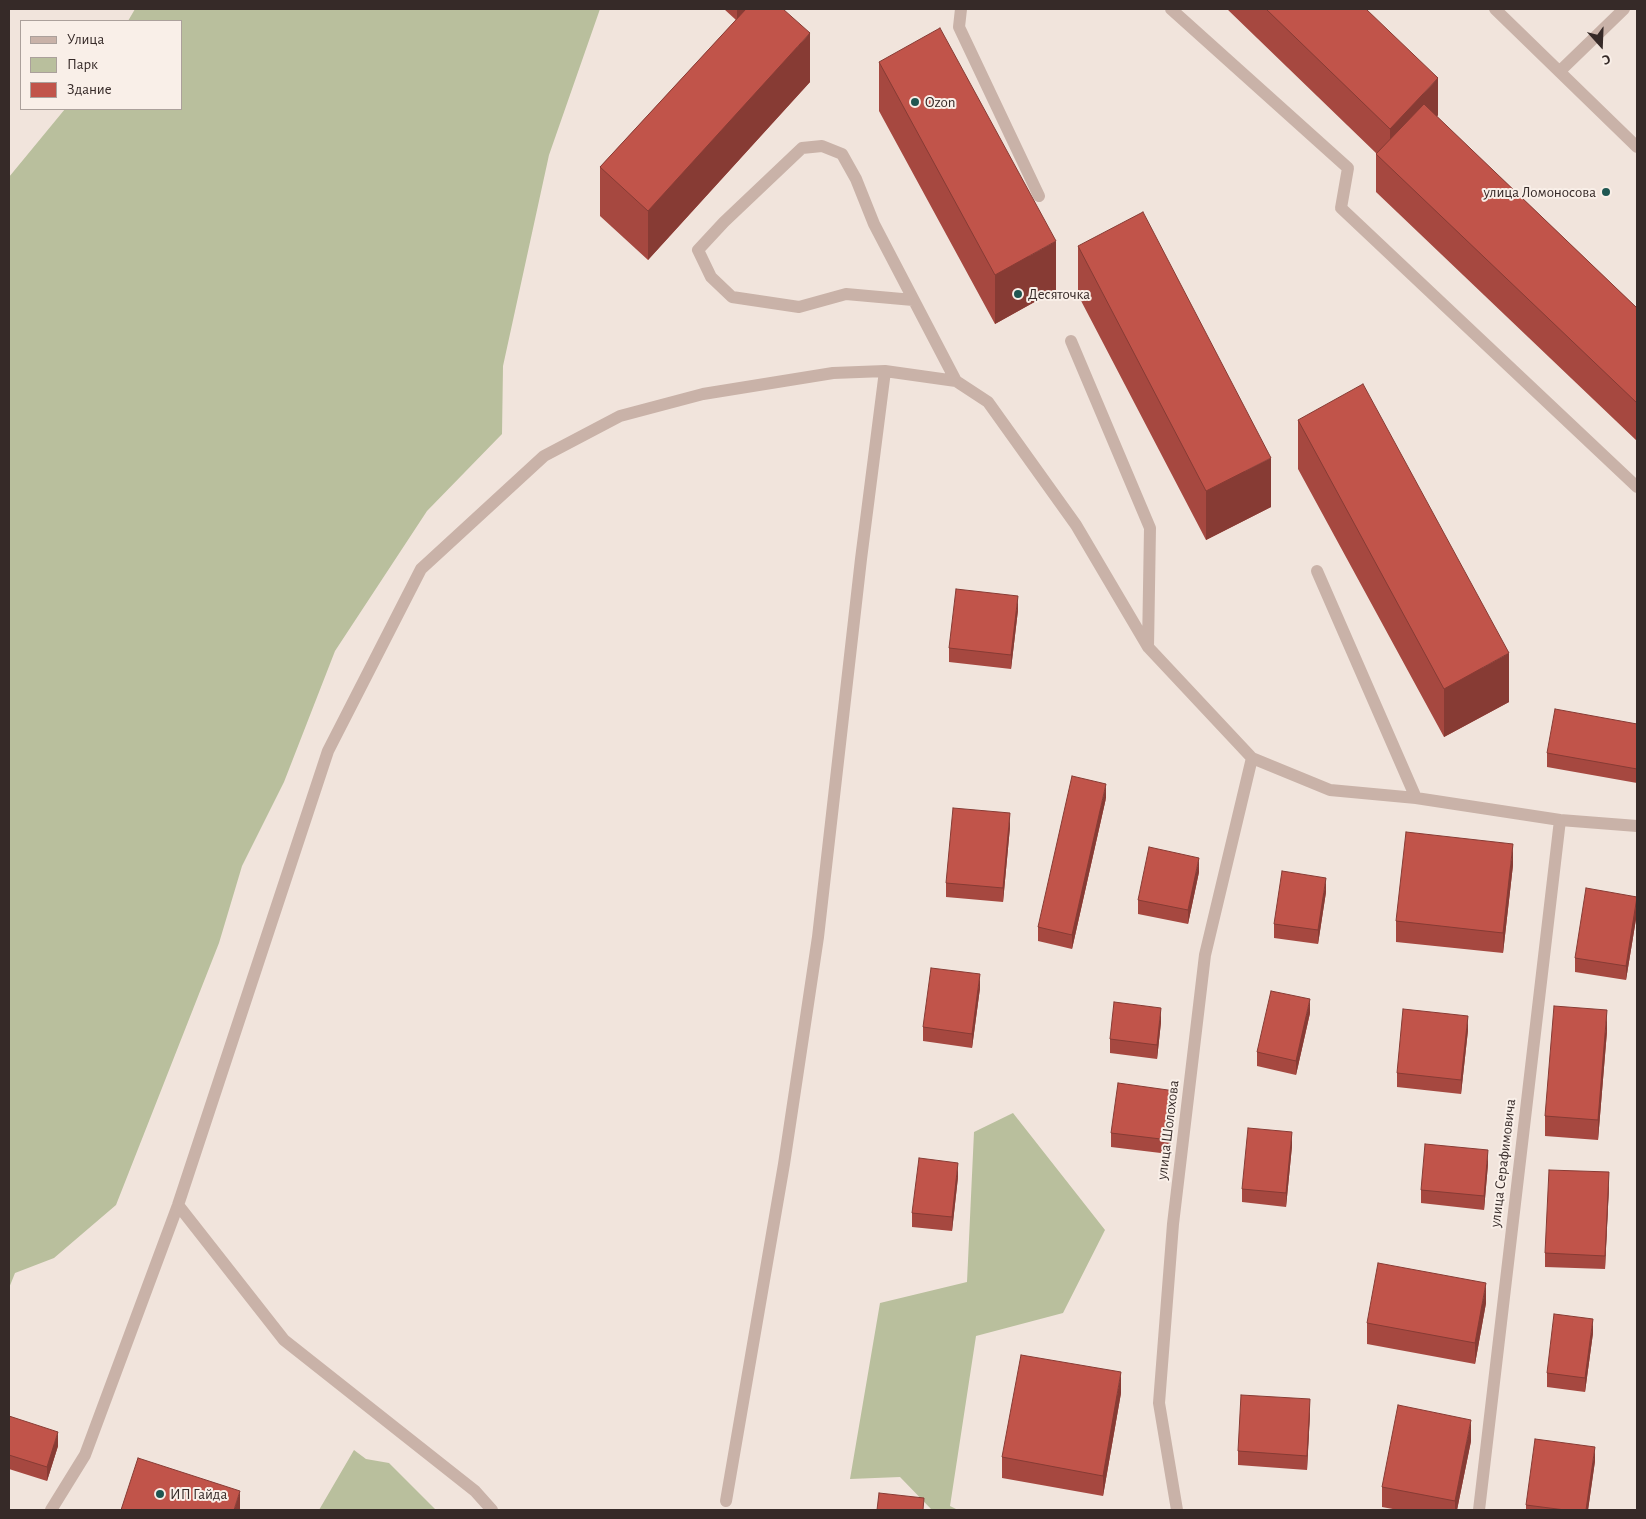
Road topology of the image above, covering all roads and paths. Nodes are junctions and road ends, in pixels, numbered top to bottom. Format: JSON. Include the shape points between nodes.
{"nodes":[{"id":1,"x":961,"y":9,"type":"edge"},
{"id":2,"x":1171,"y":9,"type":"edge"},
{"id":3,"x":1495,"y":9,"type":"edge"},
{"id":4,"x":1624,"y":9,"type":"edge"},
{"id":5,"x":1560,"y":70,"type":"junction"},
{"id":6,"x":1637,"y":147,"type":"edge"},
{"id":7,"x":1039,"y":196,"type":"dead end"},
{"id":8,"x":913,"y":300,"type":"junction"},
{"id":9,"x":1071,"y":341,"type":"dead end"},
{"id":10,"x":884,"y":371,"type":"junction"},
{"id":11,"x":956,"y":381,"type":"junction"},
{"id":12,"x":1637,"y":487,"type":"edge"},
{"id":13,"x":1317,"y":571,"type":"dead end"},
{"id":14,"x":1148,"y":646,"type":"junction"},
{"id":15,"x":1252,"y":758,"type":"junction"},
{"id":16,"x":1416,"y":798,"type":"junction"},
{"id":17,"x":1560,"y":820,"type":"junction"},
{"id":18,"x":1637,"y":826,"type":"edge"},
{"id":19,"x":178,"y":1205,"type":"junction"},
{"id":20,"x":726,"y":1501,"type":"dead end"},
{"id":21,"x":54,"y":1506,"type":"edge"},
{"id":22,"x":492,"y":1510,"type":"edge"},
{"id":23,"x":1177,"y":1510,"type":"edge"},
{"id":24,"x":1479,"y":1510,"type":"edge"}],
"edges":[{"from":1,"to":7,"type":"street","via":[[958,27]]},
{"from":2,"to":12,"type":"street","via":[[1348,168],[1341,208]]},
{"from":3,"to":5,"type":"street"},
{"from":4,"to":5,"type":"street"},
{"from":5,"to":6,"type":"street"},
{"from":8,"to":8,"type":"street","via":[[846,294],[799,307],[732,297],[711,277],[698,250],[802,148],[822,146],[842,154]]},
{"from":8,"to":11,"type":"street"},
{"from":9,"to":14,"type":"street","via":[[1150,528]]},
{"from":10,"to":11,"type":"street"},
{"from":10,"to":19,"type":"street","via":[[833,373],[703,394],[620,416],[544,456],[421,569],[328,751]]},
{"from":10,"to":20,"type":"street","via":[[818,937],[784,1164]]},
{"from":11,"to":14,"type":"street","via":[[988,402],[1076,525]]},
{"from":13,"to":16,"type":"street"},
{"from":14,"to":15,"type":"street"},
{"from":15,"to":16,"type":"street","via":[[1330,790]]},
{"from":15,"to":23,"type":"street","name":"улица Шолохова","via":[[1205,955],[1174,1224],[1159,1403]]},
{"from":16,"to":17,"type":"street"},
{"from":17,"to":18,"type":"street"},
{"from":17,"to":24,"type":"street","name":"улица Серафимовича"},
{"from":19,"to":21,"type":"street","via":[[85,1455]]},
{"from":19,"to":22,"type":"street","via":[[284,1340],[475,1492]]}]}
